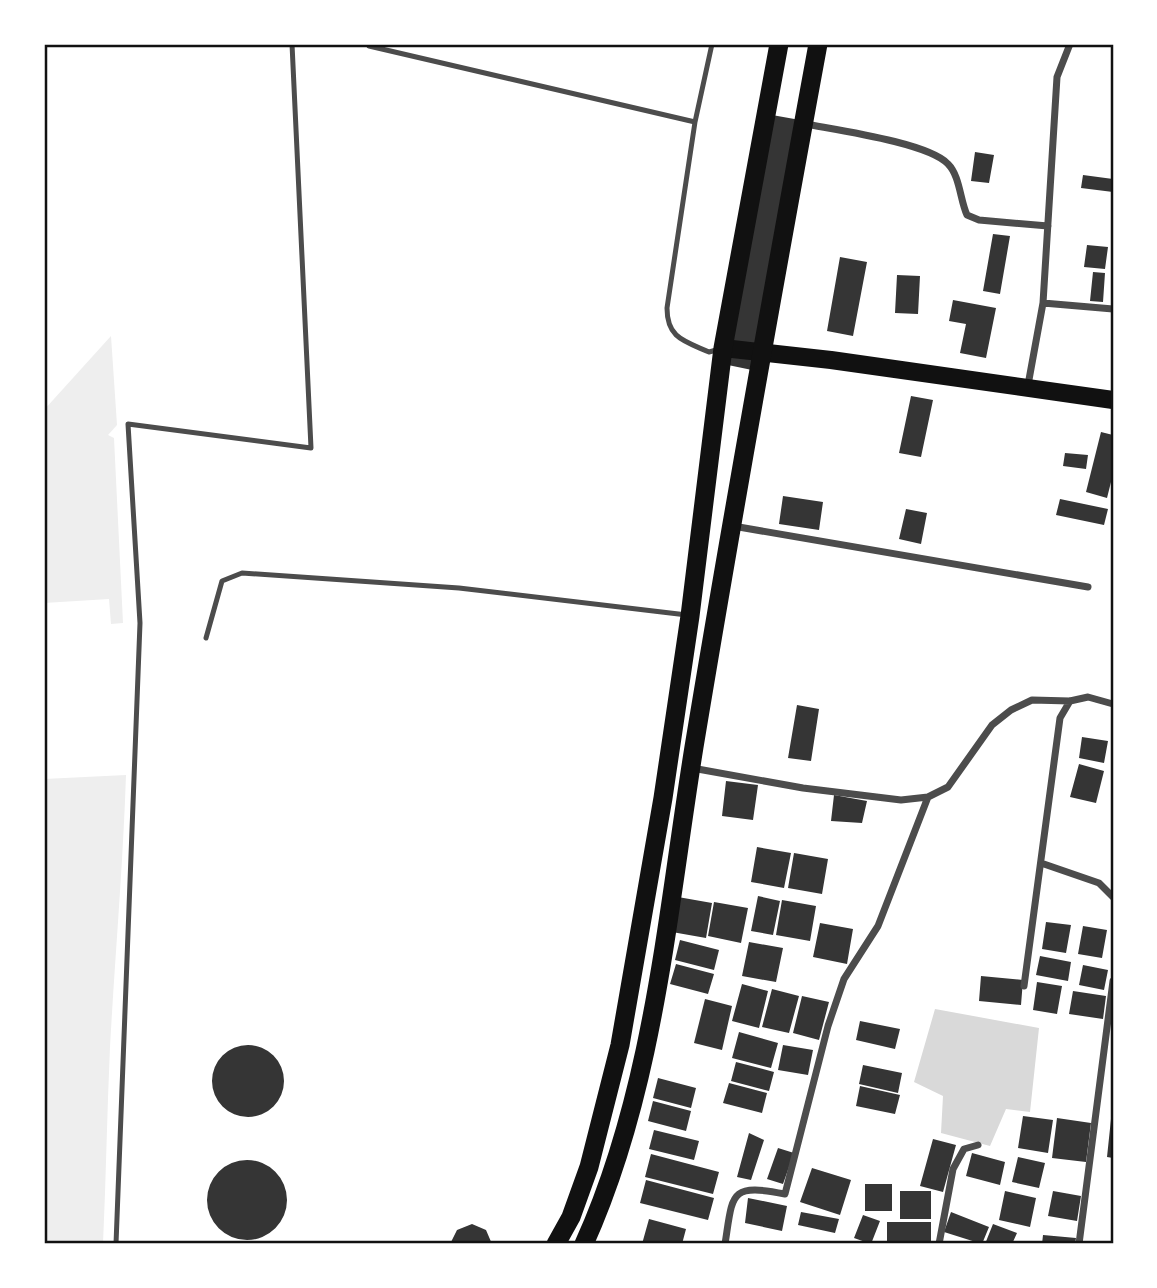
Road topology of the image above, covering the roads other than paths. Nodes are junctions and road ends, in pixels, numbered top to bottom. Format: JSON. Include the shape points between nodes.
{"nodes":[{"id":1,"x":292,"y":44,"type":"edge"},
{"id":2,"x":712,"y":44,"type":"edge"},
{"id":3,"x":779,"y":44,"type":"edge"},
{"id":4,"x":818,"y":44,"type":"edge"},
{"id":5,"x":1070,"y":44,"type":"edge"},
{"id":6,"x":369,"y":46,"type":"dead end"},
{"id":7,"x":695,"y":122,"type":"junction"},
{"id":8,"x":803,"y":123,"type":"junction"},
{"id":9,"x":1048,"y":226,"type":"junction"},
{"id":10,"x":1043,"y":303,"type":"junction"},
{"id":11,"x":1113,"y":309,"type":"edge"},
{"id":12,"x":723,"y":348,"type":"junction"},
{"id":13,"x":760,"y":351,"type":"junction"},
{"id":14,"x":1027,"y":389,"type":"junction"},
{"id":15,"x":1113,"y":400,"type":"edge"},
{"id":16,"x":730,"y":526,"type":"junction"},
{"id":17,"x":1087,"y":586,"type":"dead end"},
{"id":18,"x":691,"y":616,"type":"junction"},
{"id":19,"x":206,"y":638,"type":"dead end"},
{"id":20,"x":1070,"y":701,"type":"junction"},
{"id":21,"x":1113,"y":704,"type":"edge"},
{"id":22,"x":691,"y":768,"type":"junction"},
{"id":23,"x":928,"y":797,"type":"junction"},
{"id":24,"x":1041,"y":863,"type":"junction"},
{"id":25,"x":1113,"y":897,"type":"edge"},
{"id":26,"x":1113,"y":981,"type":"edge"},
{"id":27,"x":1024,"y":986,"type":"dead end"},
{"id":28,"x":978,"y":1145,"type":"dead end"},
{"id":29,"x":116,"y":1244,"type":"edge"},
{"id":30,"x":556,"y":1244,"type":"edge"},
{"id":31,"x":584,"y":1244,"type":"edge"},
{"id":32,"x":725,"y":1244,"type":"edge"},
{"id":33,"x":939,"y":1244,"type":"edge"},
{"id":34,"x":1079,"y":1244,"type":"edge"}],
"edges":[{"from":1,"to":29,"type":"lane","via":[[311,448],[128,424],[140,623]]},
{"from":2,"to":7,"type":"lane"},
{"from":3,"to":12,"type":"highway"},
{"from":4,"to":8,"type":"highway"},
{"from":5,"to":9,"type":"street","via":[[1058,77]]},
{"from":6,"to":7,"type":"lane"},
{"from":7,"to":12,"type":"lane","via":[[667,319],[673,333],[689,343],[709,352]]},
{"from":8,"to":9,"type":"street","via":[[938,156],[950,165],[967,215]]},
{"from":8,"to":13,"type":"highway"},
{"from":9,"to":10,"type":"street"},
{"from":10,"to":11,"type":"street"},
{"from":10,"to":14,"type":"street"},
{"from":12,"to":13,"type":"main road"},
{"from":12,"to":18,"type":"highway"},
{"from":13,"to":14,"type":"main road"},
{"from":13,"to":16,"type":"highway"},
{"from":14,"to":15,"type":"main road"},
{"from":16,"to":17,"type":"street"},
{"from":16,"to":22,"type":"highway"},
{"from":18,"to":19,"type":"lane","via":[[458,588],[243,573],[222,581]]},
{"from":18,"to":30,"type":"highway","via":[[620,1045],[589,1167]]},
{"from":20,"to":21,"type":"street","via":[[1088,697]]},
{"from":20,"to":23,"type":"street","via":[[1032,700],[1011,710],[992,725],[948,786]]},
{"from":20,"to":24,"type":"street","via":[[1060,718]]},
{"from":22,"to":23,"type":"street","via":[[901,800]]},
{"from":22,"to":31,"type":"highway","via":[[647,1041],[612,1174]]},
{"from":23,"to":32,"type":"street","via":[[878,926],[844,979],[785,1194],[756,1188],[741,1191],[732,1201]]},
{"from":24,"to":25,"type":"street","via":[[1099,883]]},
{"from":24,"to":27,"type":"street"},
{"from":26,"to":34,"type":"street"},
{"from":28,"to":33,"type":"street","via":[[964,1149],[953,1169]]}]}
